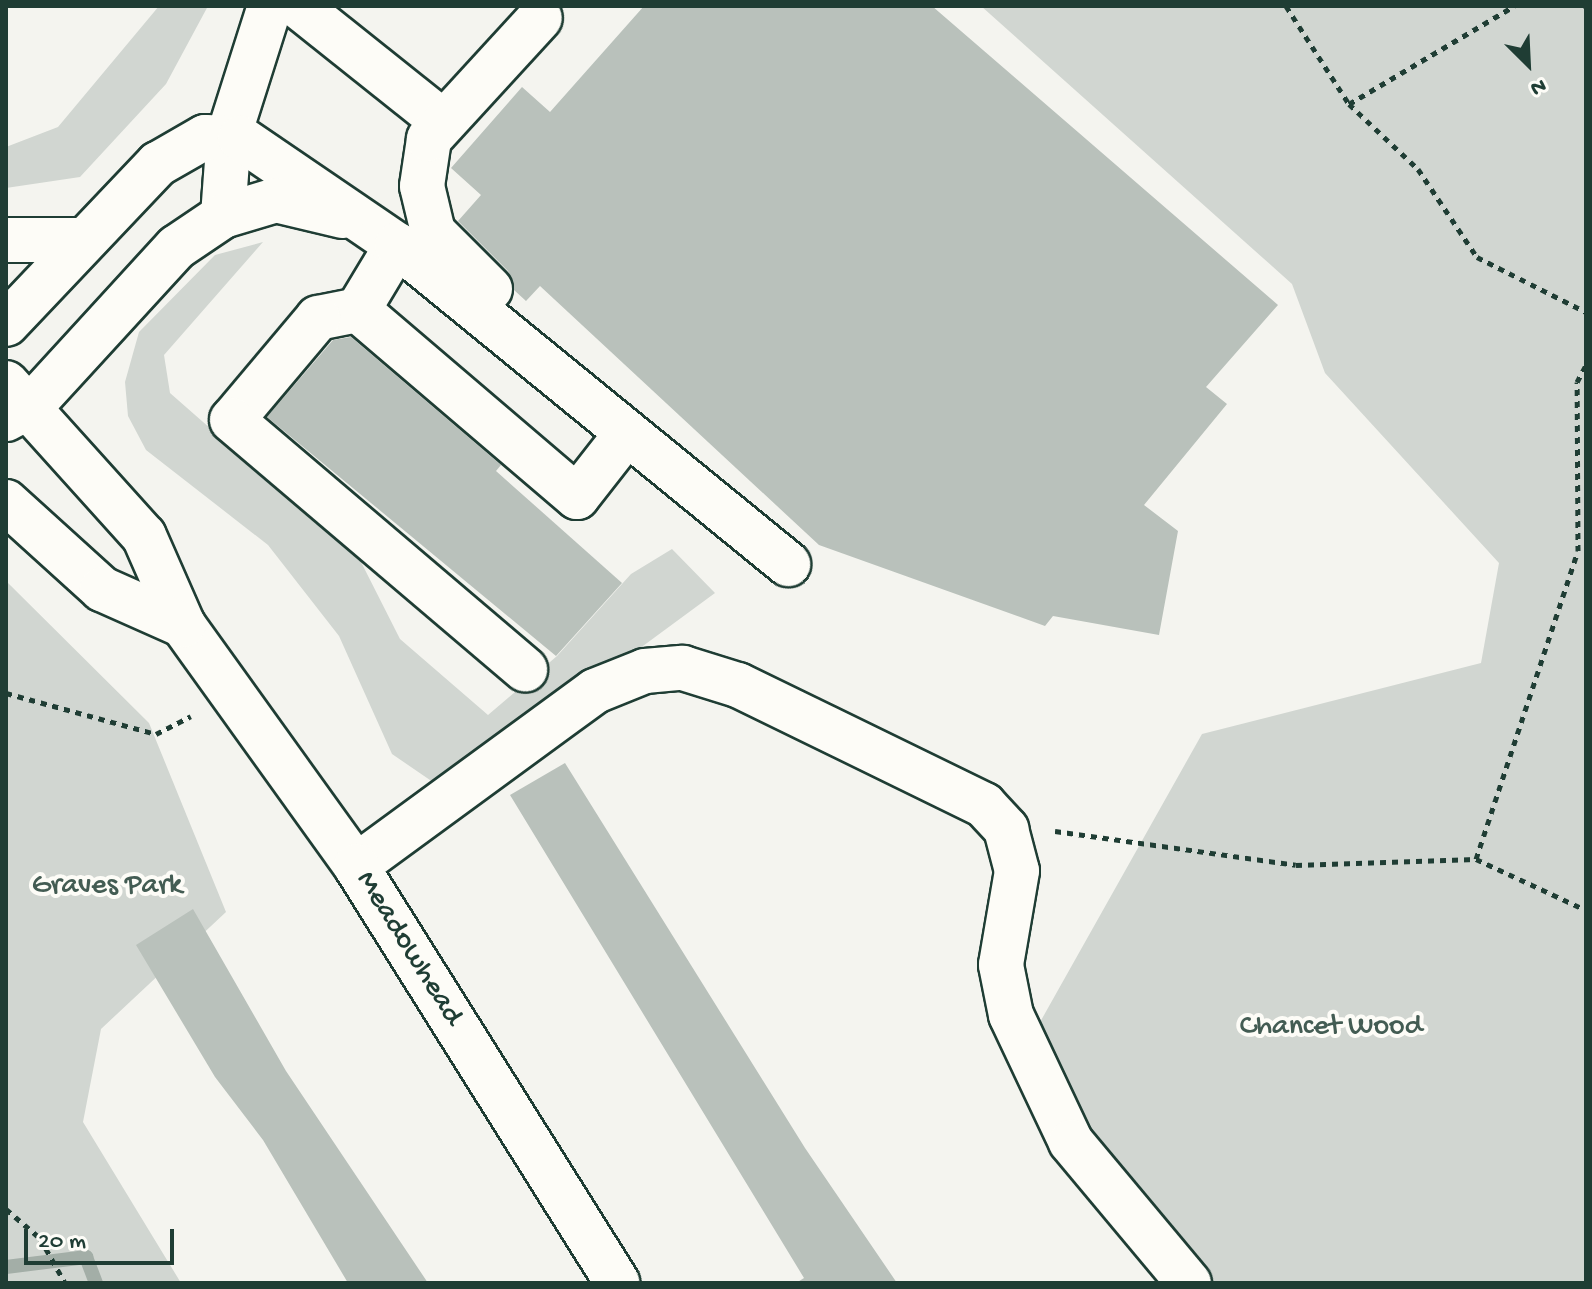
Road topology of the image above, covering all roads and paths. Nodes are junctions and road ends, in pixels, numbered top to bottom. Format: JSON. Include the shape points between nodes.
{"nodes":[{"id":1,"x":270,"y":6,"type":"edge"},
{"id":2,"x":298,"y":6,"type":"edge"},
{"id":3,"x":1286,"y":6,"type":"edge"},
{"id":4,"x":1514,"y":6,"type":"edge"},
{"id":5,"x":540,"y":18,"type":"dead end"},
{"id":6,"x":1349,"y":104,"type":"junction"},
{"id":7,"x":441,"y":120,"type":"junction"},
{"id":8,"x":229,"y":135,"type":"junction"},
{"id":9,"x":223,"y":216,"type":"junction"},
{"id":10,"x":386,"y":236,"type":"junction"},
{"id":11,"x":6,"y":240,"type":"edge"},
{"id":12,"x":81,"y":240,"type":"junction"},
{"id":13,"x":358,"y":310,"type":"junction"},
{"id":14,"x":1586,"y":312,"type":"edge"},
{"id":15,"x":6,"y":324,"type":"edge"},
{"id":16,"x":1586,"y":365,"type":"edge"},
{"id":17,"x":555,"y":374,"type":"junction"},
{"id":18,"x":15,"y":402,"type":"edge"},
{"id":19,"x":627,"y":433,"type":"junction"},
{"id":20,"x":6,"y":502,"type":"edge"},
{"id":21,"x":788,"y":564,"type":"dead end"},
{"id":22,"x":183,"y":625,"type":"junction"},
{"id":23,"x":525,"y":669,"type":"dead end"},
{"id":24,"x":235,"y":692,"type":"junction"},
{"id":25,"x":6,"y":693,"type":"edge"},
{"id":26,"x":1006,"y":829,"type":"junction"},
{"id":27,"x":1476,"y":859,"type":"junction"},
{"id":28,"x":356,"y":866,"type":"junction"},
{"id":29,"x":1586,"y":910,"type":"edge"},
{"id":30,"x":6,"y":1209,"type":"edge"},
{"id":31,"x":65,"y":1283,"type":"edge"},
{"id":32,"x":618,"y":1283,"type":"edge"},
{"id":33,"x":1189,"y":1283,"type":"edge"}],
"edges":[{"from":1,"to":8,"type":"main road"},
{"from":2,"to":7,"type":"main road"},
{"from":3,"to":6,"type":"path"},
{"from":4,"to":6,"type":"path"},
{"from":5,"to":7,"type":"main road"},
{"from":6,"to":14,"type":"path","via":[[1418,169],[1477,257]]},
{"from":7,"to":17,"type":"main road","via":[[429,139],[422,186],[433,232],[536,333]]},
{"from":8,"to":9,"type":"main road"},
{"from":8,"to":10,"type":"main road","via":[[261,146]]},
{"from":8,"to":12,"type":"main road","via":[[174,152]]},
{"from":9,"to":10,"type":"main road","via":[[276,200],[301,201]]},
{"from":9,"to":18,"type":"main road","via":[[177,247]]},
{"from":10,"to":13,"type":"main road"},
{"from":10,"to":17,"type":"main road"},
{"from":11,"to":12,"type":"main road"},
{"from":12,"to":15,"type":"main road"},
{"from":13,"to":19,"type":"main road","via":[[577,497]]},
{"from":13,"to":23,"type":"main road","via":[[318,318],[232,420]]},
{"from":16,"to":27,"type":"path","via":[[1577,382],[1578,551]]},
{"from":17,"to":19,"type":"main road"},
{"from":18,"to":22,"type":"main road","name":"Meadowhead","via":[[144,536]]},
{"from":19,"to":21,"type":"main road"},
{"from":20,"to":22,"type":"main road","name":"Meadowhead","via":[[102,589]]},
{"from":22,"to":24,"type":"main road","name":"Meadowhead"},
{"from":24,"to":25,"type":"path","via":[[156,734]]},
{"from":24,"to":28,"type":"main road","name":"Meadowhead"},
{"from":26,"to":27,"type":"path","via":[[1098,832],[1296,865]]},
{"from":26,"to":28,"type":"main road","via":[[984,805],[738,685],[683,668],[645,671],[595,691]]},
{"from":26,"to":33,"type":"main road","via":[[1017,871],[1001,965],[1011,1015],[1071,1142]]},
{"from":27,"to":29,"type":"path"},
{"from":28,"to":32,"type":"main road","name":"Meadowhead"},
{"from":30,"to":31,"type":"path","via":[[40,1238]]}]}
